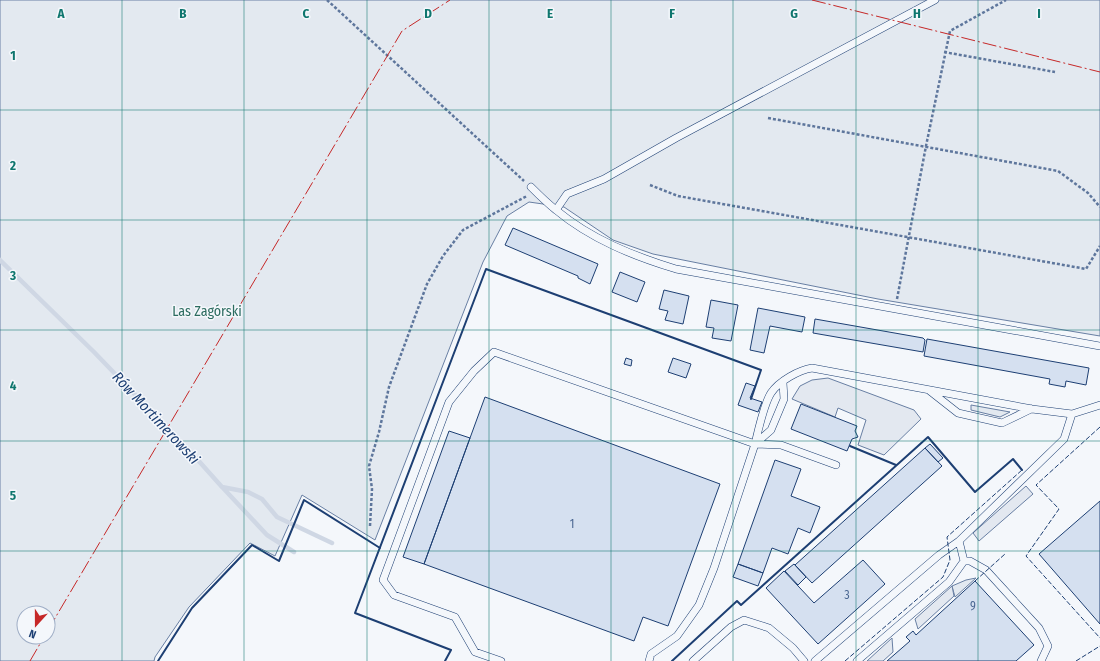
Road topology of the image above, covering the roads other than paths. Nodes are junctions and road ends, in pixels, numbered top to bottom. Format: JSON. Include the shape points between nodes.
{"nodes":[{"id":1,"x":935,"y":0,"type":"edge"},
{"id":2,"x":533,"y":190,"type":"road end"},
{"id":3,"x":556,"y":210,"type":"junction"},
{"id":4,"x":1100,"y":346,"type":"edge"},
{"id":5,"x":783,"y":383,"type":"junction"},
{"id":6,"x":928,"y":389,"type":"junction"},
{"id":7,"x":1100,"y":405,"type":"edge"},
{"id":8,"x":1032,"y":409,"type":"junction"},
{"id":9,"x":1072,"y":414,"type":"junction"},
{"id":10,"x":755,"y":444,"type":"junction"},
{"id":11,"x":836,"y":465,"type":"dead end"},
{"id":12,"x":959,"y":541,"type":"junction"},
{"id":13,"x":964,"y":561,"type":"junction"},
{"id":14,"x":501,"y":661,"type":"edge"},
{"id":15,"x":649,"y":661,"type":"edge"},
{"id":16,"x":693,"y":661,"type":"edge"},
{"id":17,"x":804,"y":661,"type":"edge"},
{"id":18,"x":815,"y":661,"type":"edge"},
{"id":19,"x":857,"y":661,"type":"edge"},
{"id":20,"x":1041,"y":661,"type":"edge"}],
"edges":[{"from":1,"to":3,"type":"lane","via":[[604,179],[567,194]]},
{"from":2,"to":3,"type":"lane"},
{"from":3,"to":4,"type":"lane","via":[[616,248],[676,269]]},
{"from":5,"to":6,"type":"lane","via":[[793,374],[812,368]]},
{"from":5,"to":10,"type":"lane","via":[[771,393]]},
{"from":5,"to":10,"type":"lane","via":[[784,399],[772,430]]},
{"from":6,"to":8,"type":"lane"},
{"from":6,"to":8,"type":"lane","via":[[958,413],[1002,423]]},
{"from":7,"to":9,"type":"lane"},
{"from":8,"to":9,"type":"lane"},
{"from":9,"to":12,"type":"lane","via":[[1064,439]]},
{"from":10,"to":11,"type":"lane","via":[[781,445]]},
{"from":10,"to":14,"type":"lane","via":[[494,352],[474,371],[449,402],[383,580],[394,595],[455,617],[475,652]]},
{"from":10,"to":15,"type":"lane","via":[[714,568],[698,605],[677,636],[651,654]]},
{"from":12,"to":13,"type":"lane"},
{"from":12,"to":18,"type":"lane","via":[[939,555]]},
{"from":13,"to":19,"type":"lane","via":[[949,582]]},
{"from":13,"to":20,"type":"lane","via":[[970,561],[986,570],[1038,628],[1048,646]]},
{"from":16,"to":17,"type":"lane","via":[[731,627],[744,620],[769,628]]}]}
